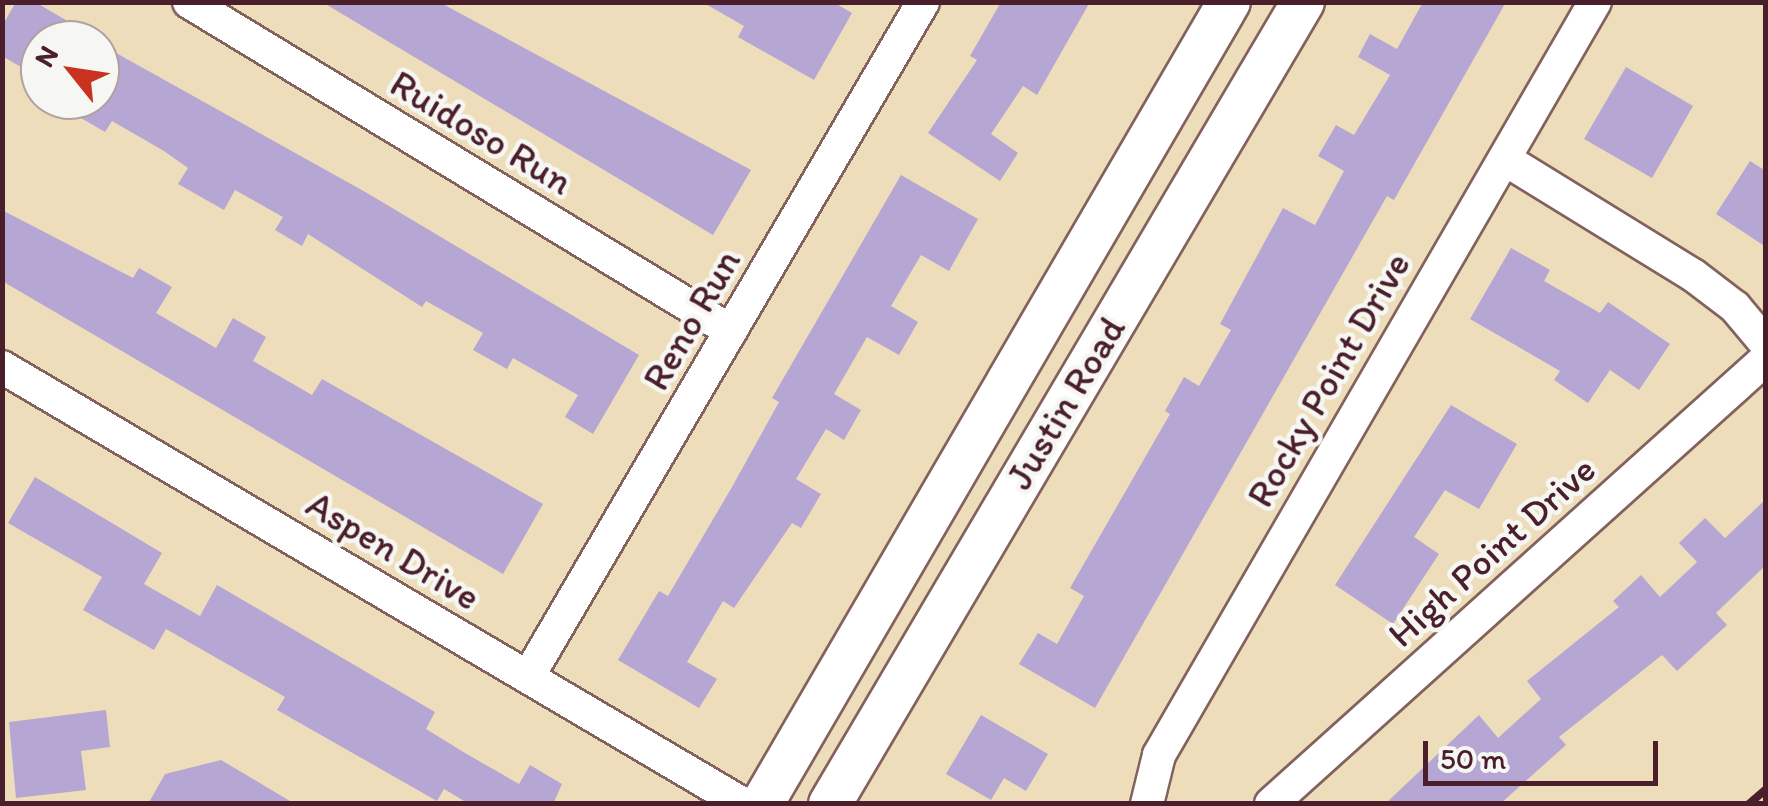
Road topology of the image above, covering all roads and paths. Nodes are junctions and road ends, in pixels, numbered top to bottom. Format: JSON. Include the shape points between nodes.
{"nodes":[{"id":1,"x":189,"y":2,"type":"edge"},
{"id":2,"x":923,"y":2,"type":"edge"},
{"id":3,"x":1229,"y":2,"type":"edge"},
{"id":4,"x":1303,"y":2,"type":"edge"},
{"id":5,"x":1595,"y":2,"type":"edge"},
{"id":6,"x":1506,"y":160,"type":"junction"},
{"id":7,"x":732,"y":331,"type":"junction"},
{"id":8,"x":1766,"y":344,"type":"edge"},
{"id":9,"x":1766,"y":359,"type":"edge"},
{"id":10,"x":2,"y":367,"type":"edge"},
{"id":11,"x":528,"y":677,"type":"junction"},
{"id":12,"x":743,"y":804,"type":"edge"},
{"id":13,"x":762,"y":804,"type":"edge"},
{"id":14,"x":830,"y":804,"type":"edge"},
{"id":15,"x":1147,"y":804,"type":"edge"},
{"id":16,"x":1271,"y":804,"type":"edge"}],
"edges":[{"from":1,"to":7,"type":"street","name":"Ruidoso Run"},
{"from":2,"to":7,"type":"street","name":"Reno Run"},
{"from":3,"to":13,"type":"main road","name":"Justin Road"},
{"from":4,"to":14,"type":"main road","name":"Justin Road"},
{"from":5,"to":6,"type":"street","name":"Rocky Point Drive"},
{"from":6,"to":8,"type":"street","via":[[1693,275]]},
{"from":6,"to":15,"type":"street","name":"Rocky Point Drive","via":[[1159,755]]},
{"from":7,"to":11,"type":"street","name":"Reno Run"},
{"from":9,"to":16,"type":"street","name":"High Point Drive"},
{"from":10,"to":11,"type":"street","name":"Aspen Drive"},
{"from":11,"to":12,"type":"street","name":"Aspen Drive"}]}
